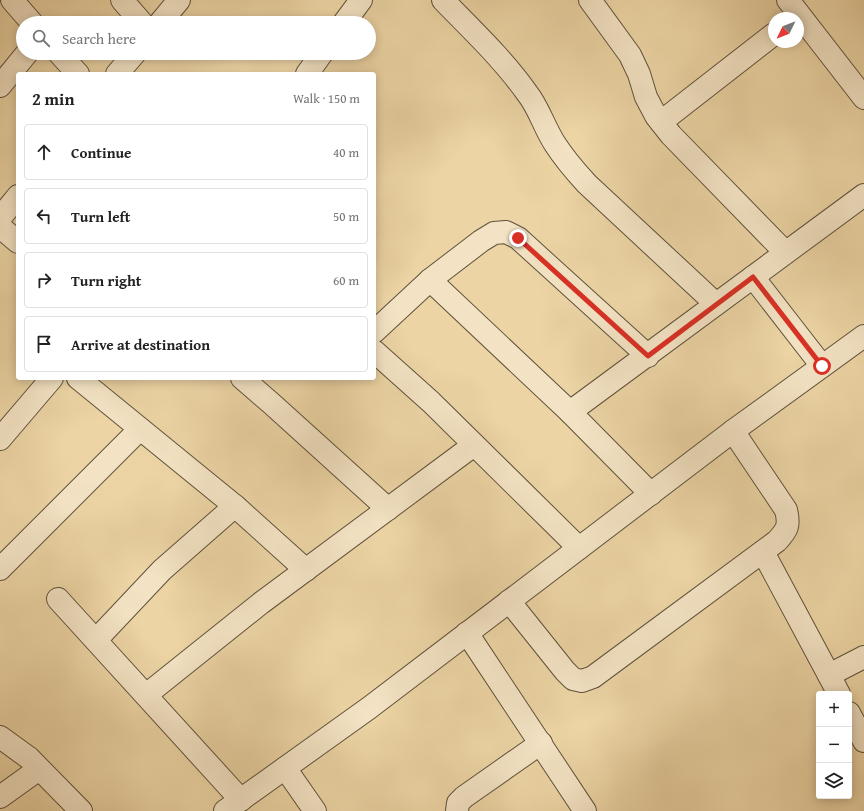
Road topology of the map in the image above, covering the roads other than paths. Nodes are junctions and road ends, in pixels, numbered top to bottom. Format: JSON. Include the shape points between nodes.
{"nodes":[{"id":1,"x":11,"y":0,"type":"edge"},
{"id":2,"x":122,"y":0,"type":"edge"},
{"id":3,"x":179,"y":0,"type":"edge"},
{"id":4,"x":361,"y":0,"type":"edge"},
{"id":5,"x":443,"y":0,"type":"edge"},
{"id":6,"x":590,"y":0,"type":"edge"},
{"id":7,"x":0,"y":9,"type":"edge"},
{"id":8,"x":794,"y":11,"type":"edge"},
{"id":9,"x":26,"y":16,"type":"edge"},
{"id":10,"x":136,"y":16,"type":"edge"},
{"id":11,"x":166,"y":16,"type":"edge"},
{"id":12,"x":349,"y":16,"type":"edge"},
{"id":13,"x":768,"y":39,"type":"edge"},
{"id":14,"x":21,"y":60,"type":"edge"},
{"id":15,"x":65,"y":60,"type":"edge"},
{"id":16,"x":128,"y":60,"type":"edge"},
{"id":17,"x":317,"y":60,"type":"edge"},
{"id":18,"x":76,"y":72,"type":"edge"},
{"id":19,"x":119,"y":72,"type":"edge"},
{"id":20,"x":308,"y":72,"type":"edge"},
{"id":21,"x":0,"y":86,"type":"edge"},
{"id":22,"x":864,"y":98,"type":"edge"},
{"id":23,"x":661,"y":122,"type":"junction"},
{"id":24,"x":864,"y":195,"type":"edge"},
{"id":25,"x":16,"y":198,"type":"edge"},
{"id":26,"x":0,"y":218,"type":"edge"},
{"id":27,"x":0,"y":227,"type":"edge"},
{"id":28,"x":16,"y":240,"type":"edge"},
{"id":29,"x":785,"y":252,"type":"junction"},
{"id":30,"x":753,"y":277,"type":"junction"},
{"id":31,"x":430,"y":280,"type":"junction"},
{"id":32,"x":716,"y":304,"type":"junction"},
{"id":33,"x":376,"y":330,"type":"edge"},
{"id":34,"x":864,"y":336,"type":"edge"},
{"id":35,"x":376,"y":353,"type":"edge"},
{"id":36,"x":648,"y":356,"type":"junction"},
{"id":37,"x":822,"y":366,"type":"junction"},
{"id":38,"x":50,"y":380,"type":"edge"},
{"id":39,"x":80,"y":380,"type":"edge"},
{"id":40,"x":244,"y":380,"type":"edge"},
{"id":41,"x":570,"y":412,"type":"junction"},
{"id":42,"x":140,"y":429,"type":"junction"},
{"id":43,"x":733,"y":431,"type":"junction"},
{"id":44,"x":0,"y":439,"type":"edge"},
{"id":45,"x":474,"y":445,"type":"junction"},
{"id":46,"x":651,"y":494,"type":"junction"},
{"id":47,"x":235,"y":506,"type":"junction"},
{"id":48,"x":388,"y":509,"type":"junction"},
{"id":49,"x":579,"y":548,"type":"junction"},
{"id":50,"x":763,"y":552,"type":"junction"},
{"id":51,"x":4,"y":558,"type":"edge"},
{"id":52,"x":306,"y":570,"type":"junction"},
{"id":53,"x":58,"y":599,"type":"dead end"},
{"id":54,"x":509,"y":601,"type":"junction"},
{"id":55,"x":467,"y":633,"type":"junction"},
{"id":56,"x":96,"y":640,"type":"junction"},
{"id":57,"x":864,"y":657,"type":"edge"},
{"id":58,"x":834,"y":685,"type":"edge"},
{"id":59,"x":146,"y":695,"type":"junction"},
{"id":60,"x":852,"y":719,"type":"edge"},
{"id":61,"x":0,"y":737,"type":"edge"},
{"id":62,"x":864,"y":742,"type":"edge"},
{"id":63,"x":541,"y":743,"type":"junction"},
{"id":64,"x":40,"y":768,"type":"junction"},
{"id":65,"x":286,"y":768,"type":"junction"},
{"id":66,"x":0,"y":797,"type":"edge"},
{"id":67,"x":233,"y":805,"type":"edge"},
{"id":68,"x":81,"y":811,"type":"edge"},
{"id":69,"x":315,"y":811,"type":"edge"},
{"id":70,"x":457,"y":811,"type":"edge"},
{"id":71,"x":585,"y":811,"type":"edge"}],
"edges":[{"from":1,"to":7,"type":"street"},
{"from":1,"to":9,"type":"street"},
{"from":2,"to":10,"type":"street"},
{"from":3,"to":11,"type":"street"},
{"from":4,"to":12,"type":"street"},
{"from":5,"to":32,"type":"street","via":[[512,73],[540,113],[568,163],[587,184]]},
{"from":6,"to":23,"type":"street","via":[[630,55],[646,97]]},
{"from":8,"to":22,"type":"street"},
{"from":13,"to":23,"type":"street"},
{"from":14,"to":21,"type":"street"},
{"from":15,"to":18,"type":"street"},
{"from":16,"to":19,"type":"street"},
{"from":17,"to":20,"type":"street"},
{"from":23,"to":29,"type":"street"},
{"from":24,"to":29,"type":"street"},
{"from":25,"to":26,"type":"street"},
{"from":27,"to":28,"type":"street"},
{"from":29,"to":30,"type":"street"},
{"from":30,"to":32,"type":"street"},
{"from":30,"to":37,"type":"street"},
{"from":31,"to":33,"type":"street"},
{"from":31,"to":36,"type":"street","via":[[481,241],[494,233],[506,232],[518,238]]},
{"from":31,"to":41,"type":"street"},
{"from":32,"to":36,"type":"street"},
{"from":34,"to":37,"type":"street"},
{"from":35,"to":45,"type":"street"},
{"from":36,"to":41,"type":"street"},
{"from":37,"to":43,"type":"street"},
{"from":38,"to":44,"type":"street"},
{"from":39,"to":42,"type":"street"},
{"from":40,"to":48,"type":"street"},
{"from":41,"to":46,"type":"street"},
{"from":42,"to":47,"type":"street"},
{"from":42,"to":51,"type":"street"},
{"from":43,"to":46,"type":"street"},
{"from":43,"to":50,"type":"street","via":[[786,510],[789,522],[784,533]]},
{"from":45,"to":48,"type":"street"},
{"from":45,"to":49,"type":"street"},
{"from":46,"to":49,"type":"street"},
{"from":47,"to":52,"type":"street"},
{"from":47,"to":56,"type":"street","via":[[162,570]]},
{"from":48,"to":52,"type":"street"},
{"from":49,"to":54,"type":"street"},
{"from":50,"to":54,"type":"street","via":[[593,677],[582,681],[573,679],[565,672]]},
{"from":50,"to":58,"type":"street"},
{"from":52,"to":59,"type":"street"},
{"from":53,"to":56,"type":"street"},
{"from":54,"to":55,"type":"street"},
{"from":55,"to":63,"type":"street"},
{"from":55,"to":65,"type":"street"},
{"from":56,"to":59,"type":"street"},
{"from":57,"to":58,"type":"street"},
{"from":59,"to":67,"type":"street"},
{"from":60,"to":62,"type":"street"},
{"from":61,"to":64,"type":"street"},
{"from":63,"to":70,"type":"street","via":[[464,797],[458,803]]},
{"from":63,"to":71,"type":"street"},
{"from":64,"to":66,"type":"street"},
{"from":64,"to":68,"type":"street"},
{"from":65,"to":67,"type":"street"},
{"from":65,"to":69,"type":"street"}]}
